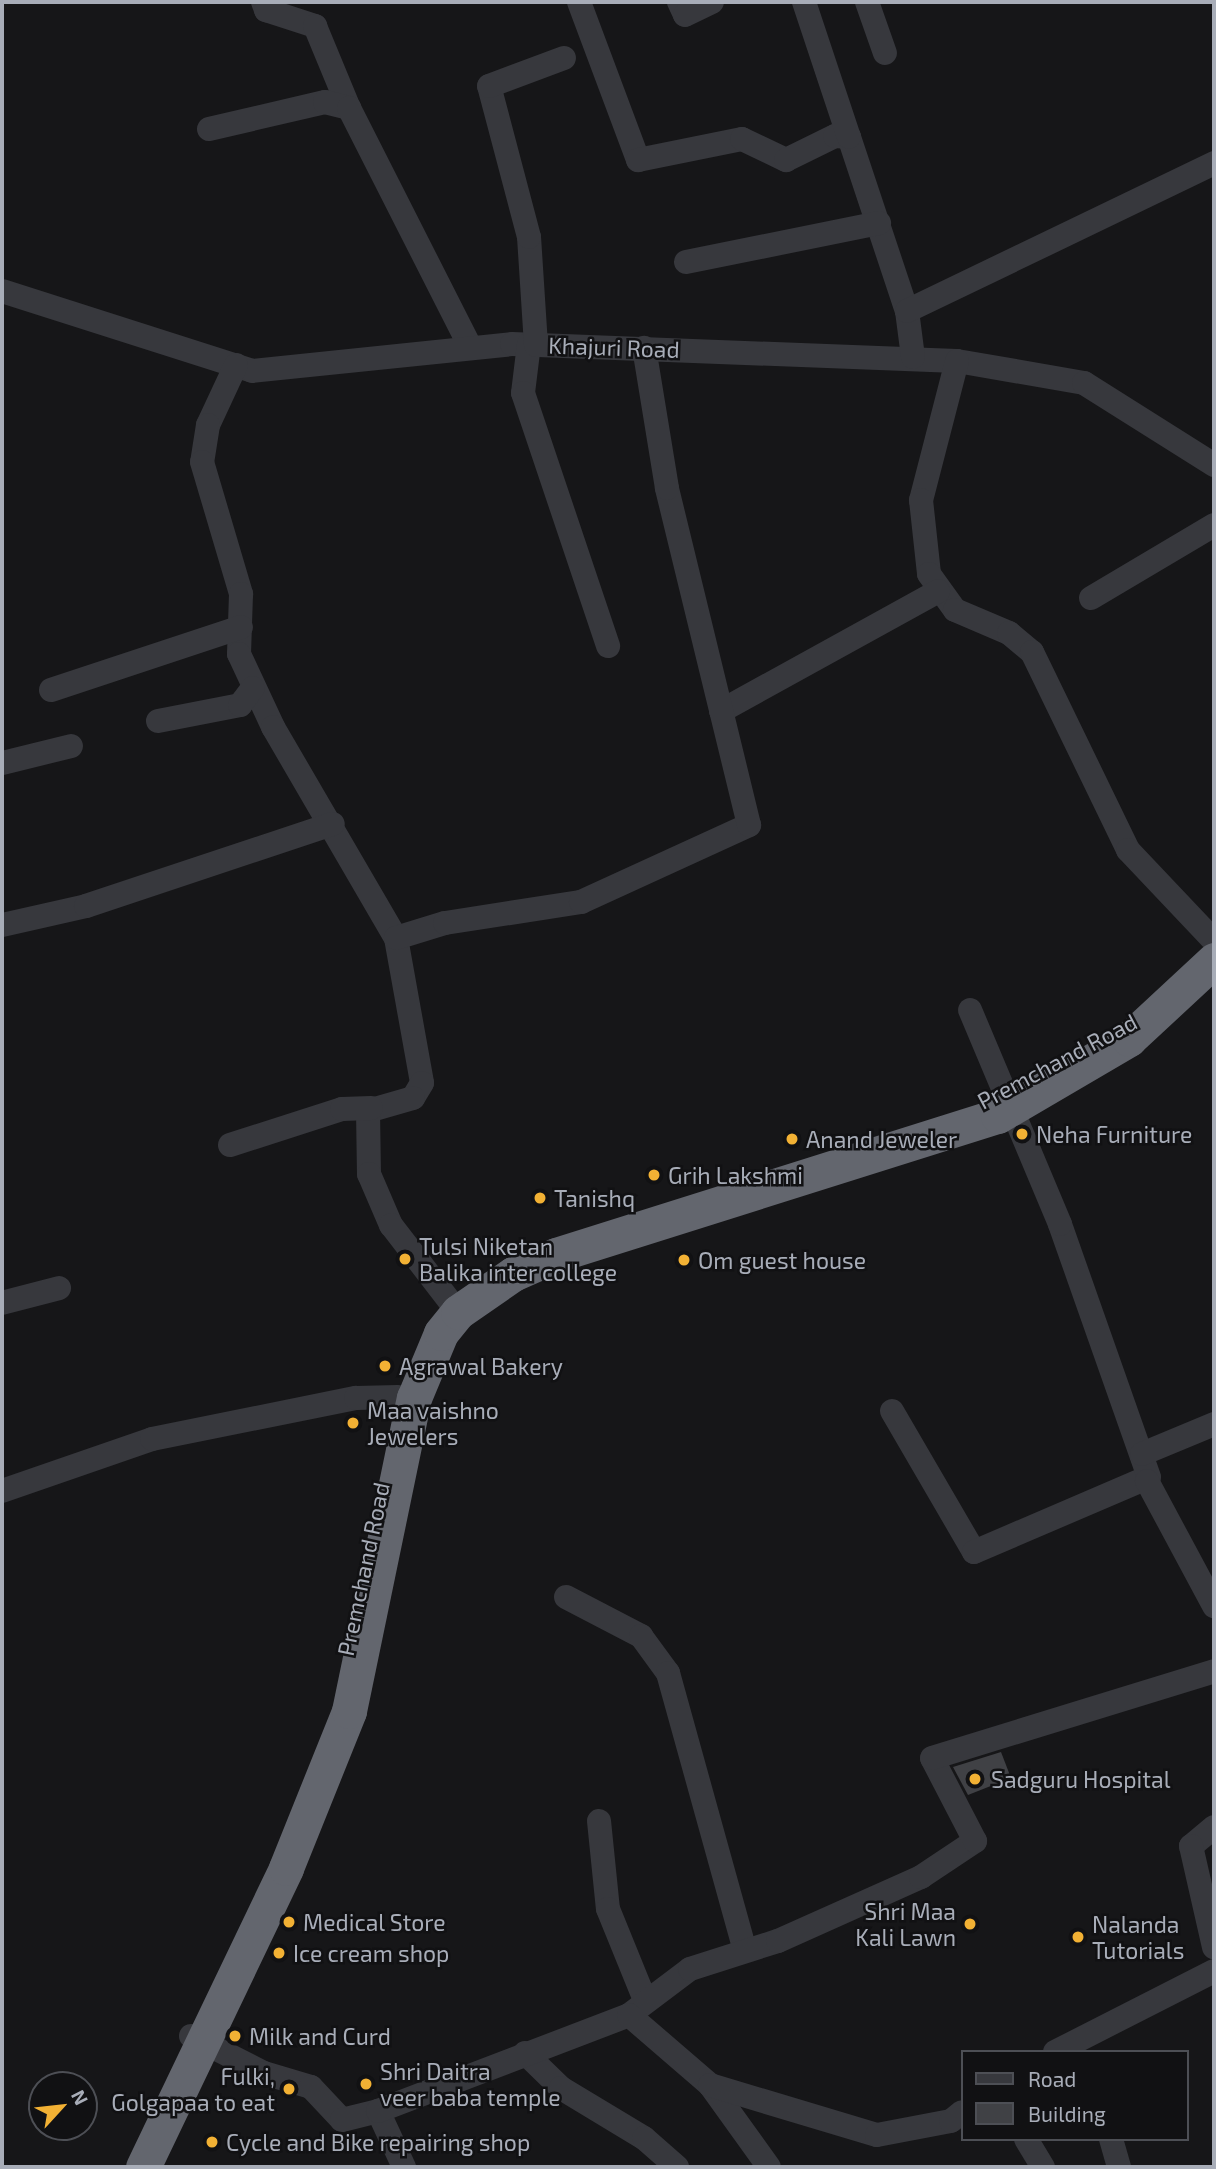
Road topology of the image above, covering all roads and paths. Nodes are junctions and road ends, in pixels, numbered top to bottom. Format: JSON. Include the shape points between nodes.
{"nodes":[{"id":1,"x":263,"y":2,"type":"edge"},
{"id":2,"x":579,"y":2,"type":"edge"},
{"id":3,"x":679,"y":2,"type":"edge"},
{"id":4,"x":712,"y":2,"type":"edge"},
{"id":5,"x":804,"y":2,"type":"edge"},
{"id":6,"x":867,"y":2,"type":"edge"},
{"id":7,"x":885,"y":53,"type":"dead end"},
{"id":8,"x":564,"y":58,"type":"dead end"},
{"id":9,"x":349,"y":108,"type":"junction"},
{"id":10,"x":209,"y":129,"type":"dead end"},
{"id":11,"x":849,"y":137,"type":"junction"},
{"id":12,"x":1214,"y":163,"type":"edge"},
{"id":13,"x":879,"y":223,"type":"junction"},
{"id":14,"x":686,"y":262,"type":"dead end"},
{"id":15,"x":2,"y":291,"type":"edge"},
{"id":16,"x":907,"y":312,"type":"junction"},
{"id":17,"x":532,"y":344,"type":"junction"},
{"id":18,"x":471,"y":348,"type":"junction"},
{"id":19,"x":643,"y":348,"type":"junction"},
{"id":20,"x":913,"y":357,"type":"junction"},
{"id":21,"x":957,"y":361,"type":"junction"},
{"id":22,"x":236,"y":365,"type":"junction"},
{"id":23,"x":1214,"y":465,"type":"edge"},
{"id":24,"x":1214,"y":524,"type":"edge"},
{"id":25,"x":938,"y":591,"type":"junction"},
{"id":26,"x":1091,"y":598,"type":"dead end"},
{"id":27,"x":241,"y":627,"type":"junction"},
{"id":28,"x":608,"y":646,"type":"dead end"},
{"id":29,"x":253,"y":688,"type":"junction"},
{"id":30,"x":51,"y":690,"type":"dead end"},
{"id":31,"x":722,"y":711,"type":"junction"},
{"id":32,"x":158,"y":721,"type":"dead end"},
{"id":33,"x":71,"y":746,"type":"dead end"},
{"id":34,"x":2,"y":763,"type":"edge"},
{"id":35,"x":333,"y":824,"type":"junction"},
{"id":36,"x":2,"y":925,"type":"edge"},
{"id":37,"x":396,"y":938,"type":"junction"},
{"id":38,"x":1214,"y":941,"type":"edge"},
{"id":39,"x":1214,"y":960,"type":"edge"},
{"id":40,"x":970,"y":1010,"type":"dead end"},
{"id":41,"x":1007,"y":1100,"type":"junction"},
{"id":42,"x":371,"y":1108,"type":"junction"},
{"id":43,"x":230,"y":1145,"type":"dead end"},
{"id":44,"x":59,"y":1288,"type":"dead end"},
{"id":45,"x":2,"y":1303,"type":"edge"},
{"id":46,"x":452,"y":1305,"type":"junction"},
{"id":47,"x":398,"y":1397,"type":"junction"},
{"id":48,"x":892,"y":1411,"type":"dead end"},
{"id":49,"x":1214,"y":1424,"type":"edge"},
{"id":50,"x":1143,"y":1454,"type":"junction"},
{"id":51,"x":1147,"y":1481,"type":"junction"},
{"id":52,"x":2,"y":1491,"type":"edge"},
{"id":53,"x":566,"y":1597,"type":"dead end"},
{"id":54,"x":1214,"y":1606,"type":"edge"},
{"id":55,"x":1214,"y":1671,"type":"edge"},
{"id":56,"x":599,"y":1821,"type":"dead end"},
{"id":57,"x":1214,"y":1828,"type":"edge"},
{"id":58,"x":1214,"y":1947,"type":"edge"},
{"id":59,"x":745,"y":1951,"type":"junction"},
{"id":60,"x":1213,"y":1978,"type":"edge"},
{"id":61,"x":637,"y":2007,"type":"junction"},
{"id":62,"x":196,"y":2037,"type":"junction"},
{"id":63,"x":1099,"y":2040,"type":"edge"},
{"id":64,"x":1062,"y":2050,"type":"edge"},
{"id":65,"x":525,"y":2053,"type":"junction"},
{"id":66,"x":710,"y":2085,"type":"junction"},
{"id":67,"x":377,"y":2110,"type":"junction"},
{"id":68,"x":960,"y":2114,"type":"edge"},
{"id":69,"x":1027,"y":2141,"type":"edge"},
{"id":70,"x":1112,"y":2141,"type":"edge"},
{"id":71,"x":127,"y":2167,"type":"edge"},
{"id":72,"x":143,"y":2167,"type":"edge"},
{"id":73,"x":404,"y":2167,"type":"edge"},
{"id":74,"x":677,"y":2167,"type":"edge"},
{"id":75,"x":769,"y":2167,"type":"edge"},
{"id":76,"x":1042,"y":2167,"type":"edge"},
{"id":77,"x":1119,"y":2167,"type":"edge"}],
"edges":[{"from":1,"to":9,"type":"street","via":[[266,10],[315,26]]},
{"from":2,"to":11,"type":"street","via":[[638,160],[742,139],[759,142],[783,160],[841,134]]},
{"from":3,"to":4,"type":"street","via":[[685,15]]},
{"from":5,"to":11,"type":"street"},
{"from":6,"to":7,"type":"street"},
{"from":8,"to":17,"type":"street","via":[[489,86],[529,237]]},
{"from":9,"to":10,"type":"street","via":[[325,102]]},
{"from":9,"to":18,"type":"street"},
{"from":11,"to":13,"type":"street"},
{"from":12,"to":16,"type":"street"},
{"from":13,"to":14,"type":"street"},
{"from":13,"to":16,"type":"street"},
{"from":15,"to":22,"type":"street","name":"Khajuri Road"},
{"from":16,"to":20,"type":"street"},
{"from":17,"to":18,"type":"street","name":"Khajuri Road"},
{"from":17,"to":19,"type":"street","name":"Khajuri Road"},
{"from":17,"to":28,"type":"street","via":[[523,393]]},
{"from":18,"to":22,"type":"street","name":"Khajuri Road","via":[[252,370]]},
{"from":19,"to":20,"type":"street","name":"Khajuri Road"},
{"from":19,"to":31,"type":"street","via":[[667,488]]},
{"from":20,"to":21,"type":"street","name":"Khajuri Road"},
{"from":21,"to":23,"type":"street","name":"Khajuri Road","via":[[1084,383]]},
{"from":21,"to":25,"type":"street","via":[[921,500],[922,553]]},
{"from":22,"to":27,"type":"street","via":[[208,425],[202,462],[238,579]]},
{"from":24,"to":26,"type":"street"},
{"from":25,"to":31,"type":"street"},
{"from":25,"to":38,"type":"street","via":[[955,610],[1009,633],[1032,652],[1128,850]]},
{"from":27,"to":29,"type":"street","via":[[239,654]]},
{"from":27,"to":30,"type":"street"},
{"from":29,"to":32,"type":"street","via":[[240,705]]},
{"from":29,"to":35,"type":"street"},
{"from":31,"to":37,"type":"street","via":[[749,821],[744,832],[580,902],[445,923]]},
{"from":33,"to":34,"type":"street"},
{"from":35,"to":36,"type":"street","via":[[86,906]]},
{"from":35,"to":37,"type":"street"},
{"from":37,"to":42,"type":"street","via":[[422,1066],[421,1089],[414,1098]]},
{"from":39,"to":41,"type":"highway","name":"Premchand Road","via":[[1119,1046]]},
{"from":40,"to":41,"type":"street"},
{"from":41,"to":46,"type":"highway","name":"Premchand Road","via":[[556,1255]]},
{"from":41,"to":50,"type":"street"},
{"from":42,"to":43,"type":"street","via":[[342,1108]]},
{"from":42,"to":46,"type":"street","via":[[369,1174],[378,1202]]},
{"from":44,"to":45,"type":"street"},
{"from":46,"to":47,"type":"highway","name":"Premchand Road","via":[[415,1347]]},
{"from":46,"to":62,"type":"highway","name":"Premchand Road","via":[[414,1398],[349,1711],[286,1868]]},
{"from":47,"to":52,"type":"street","via":[[356,1398],[152,1439]]},
{"from":47,"to":62,"type":"highway","name":"Premchand Road","via":[[356,1610],[327,1715],[275,1860]]},
{"from":48,"to":51,"type":"street","via":[[974,1552]]},
{"from":49,"to":50,"type":"street"},
{"from":50,"to":51,"type":"street"},
{"from":51,"to":54,"type":"street"},
{"from":53,"to":59,"type":"street","via":[[640,1636],[668,1673]]},
{"from":55,"to":59,"type":"street","via":[[932,1758],[975,1842],[921,1877]]},
{"from":56,"to":61,"type":"street","via":[[608,1909]]},
{"from":57,"to":58,"type":"street","via":[[1191,1846]]},
{"from":59,"to":61,"type":"street","via":[[690,1969]]},
{"from":60,"to":63,"type":"street"},
{"from":61,"to":65,"type":"street"},
{"from":61,"to":66,"type":"street"},
{"from":62,"to":67,"type":"street","via":[[264,2073],[311,2087],[342,2120]]},
{"from":62,"to":71,"type":"highway","name":"Premchand Road"},
{"from":62,"to":72,"type":"highway","name":"Premchand Road"},
{"from":63,"to":64,"type":"street"},
{"from":65,"to":67,"type":"street"},
{"from":65,"to":74,"type":"street","via":[[561,2088],[644,2138]]},
{"from":66,"to":68,"type":"street","via":[[877,2135],[951,2121]]},
{"from":66,"to":75,"type":"street"},
{"from":67,"to":73,"type":"street"},
{"from":69,"to":76,"type":"street"},
{"from":70,"to":77,"type":"street"}]}
